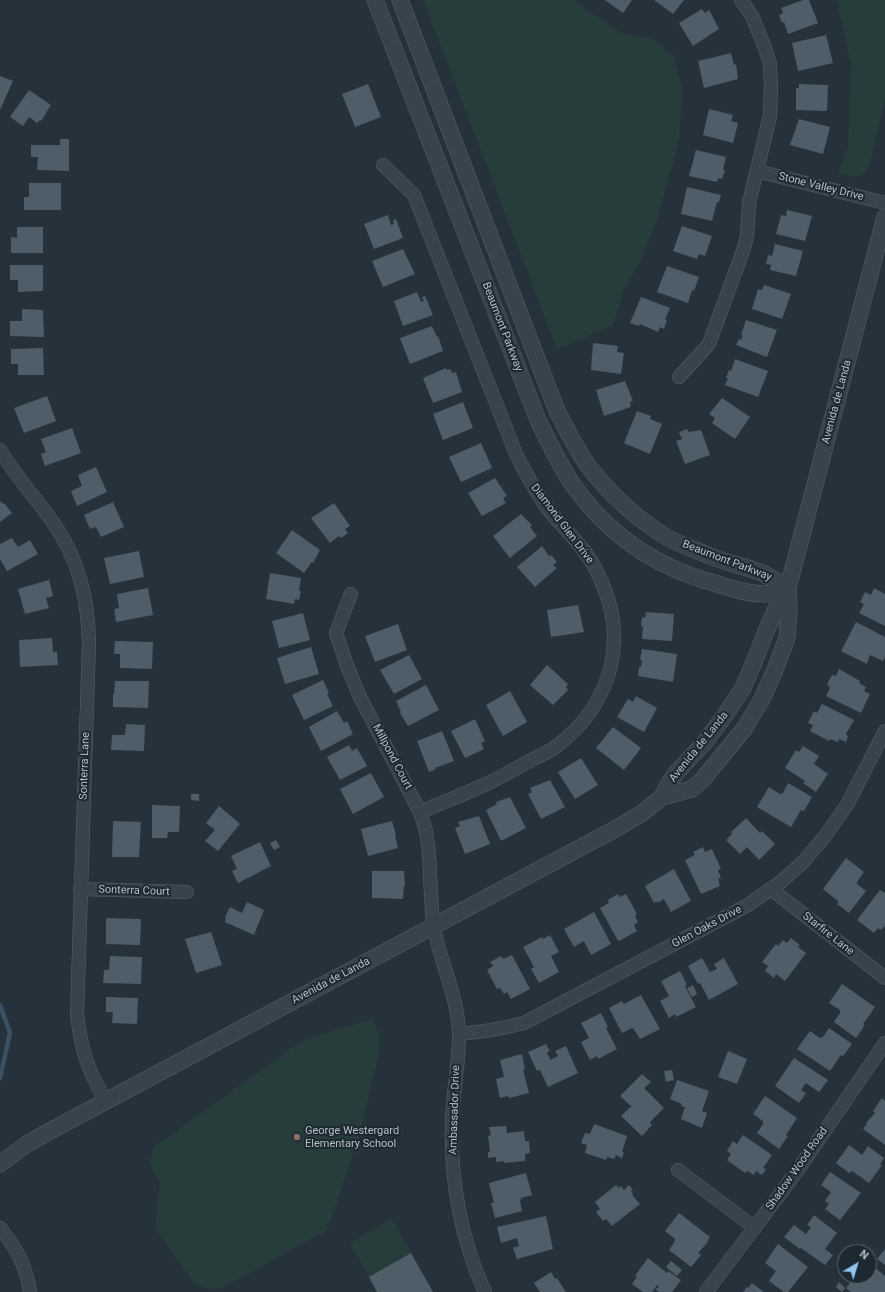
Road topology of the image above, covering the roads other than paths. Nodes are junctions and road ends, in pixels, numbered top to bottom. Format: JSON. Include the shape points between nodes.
{"nodes":[{"id":1,"x":375,"y":0,"type":"edge"},
{"id":2,"x":400,"y":0,"type":"edge"},
{"id":3,"x":741,"y":0,"type":"edge"},
{"id":4,"x":383,"y":165,"type":"dead end"},
{"id":5,"x":757,"y":171,"type":"junction"},
{"id":6,"x":885,"y":203,"type":"edge"},
{"id":7,"x":885,"y":216,"type":"edge"},
{"id":8,"x":679,"y":377,"type":"dead end"},
{"id":9,"x":0,"y":450,"type":"edge"},
{"id":10,"x":788,"y":588,"type":"junction"},
{"id":11,"x":351,"y":594,"type":"dead end"},
{"id":12,"x":885,"y":731,"type":"edge"},
{"id":13,"x":662,"y":798,"type":"junction"},
{"id":14,"x":420,"y":812,"type":"junction"},
{"id":15,"x":80,"y":889,"type":"junction"},
{"id":16,"x":772,"y":889,"type":"junction"},
{"id":17,"x":187,"y":892,"type":"dead end"},
{"id":18,"x":433,"y":926,"type":"junction"},
{"id":19,"x":885,"y":978,"type":"edge"},
{"id":20,"x":459,"y":1034,"type":"junction"},
{"id":21,"x":885,"y":1043,"type":"edge"},
{"id":22,"x":106,"y":1100,"type":"junction"},
{"id":23,"x":0,"y":1164,"type":"edge"},
{"id":24,"x":678,"y":1170,"type":"dead end"},
{"id":25,"x":0,"y":1228,"type":"edge"},
{"id":26,"x":755,"y":1228,"type":"junction"},
{"id":27,"x":30,"y":1292,"type":"edge"},
{"id":28,"x":485,"y":1292,"type":"edge"},
{"id":29,"x":706,"y":1292,"type":"edge"}],
"edges":[{"from":1,"to":10,"type":"street","name":"Beaumont Parkway","via":[[538,420],[572,482],[616,533],[641,552],[672,568],[748,593],[766,594]]},
{"from":2,"to":10,"type":"street","name":"Beaumont Parkway","via":[[557,411],[589,467],[613,494],[661,533],[714,558],[761,572]]},
{"from":3,"to":5,"type":"street","via":[[752,16],[770,64],[770,116]]},
{"from":4,"to":14,"type":"street","name":"Diamond Glen Drive","via":[[414,195],[516,454],[548,508],[598,572],[612,613],[614,636],[608,678],[599,698],[572,734],[553,748],[483,786]]},
{"from":5,"to":6,"type":"street","name":"Stone Valley Drive"},
{"from":5,"to":8,"type":"street","via":[[749,203],[744,248],[709,344]]},
{"from":7,"to":10,"type":"street","name":"Avenida de Landa"},
{"from":9,"to":15,"type":"street","name":"Sonterra Lane","via":[[61,535],[77,569],[84,594],[89,643]]},
{"from":10,"to":13,"type":"street","name":"Avenida de Landa","via":[[779,602],[743,688],[705,742],[676,774]]},
{"from":10,"to":13,"type":"street","name":"Avenida de Landa","via":[[787,638],[762,699],[744,729],[692,789]]},
{"from":11,"to":14,"type":"street","name":"Millpond Court","via":[[336,633],[360,697]]},
{"from":12,"to":16,"type":"street","name":"Glen Oaks Drive","via":[[847,805],[826,836],[804,861]]},
{"from":13,"to":18,"type":"street","name":"Avenida de Landa","via":[[619,827]]},
{"from":14,"to":18,"type":"street","name":"Millpond Court","via":[[429,853]]},
{"from":15,"to":17,"type":"street","name":"Sonterra Court"},
{"from":15,"to":22,"type":"street","name":"Sonterra Lane","via":[[77,1013],[80,1038],[90,1072]]},
{"from":16,"to":19,"type":"street","name":"Starfire Lane"},
{"from":16,"to":20,"type":"street","name":"Glen Oaks Drive","via":[[748,905],[524,1023],[487,1032]]},
{"from":18,"to":20,"type":"street","name":"Ambassador Drive","via":[[457,1008]]},
{"from":18,"to":22,"type":"street","name":"Avenida de Landa"},
{"from":20,"to":28,"type":"street","name":"Ambassador Drive","via":[[452,1122],[453,1161],[467,1243]]},
{"from":21,"to":26,"type":"street","name":"Shadow Wood Road"},
{"from":22,"to":23,"type":"street","name":"Avenida de Landa","via":[[28,1144]]},
{"from":24,"to":26,"type":"street"},
{"from":25,"to":27,"type":"street","via":[[18,1254]]},
{"from":26,"to":29,"type":"street","name":"Shadow Wood Road"}]}
